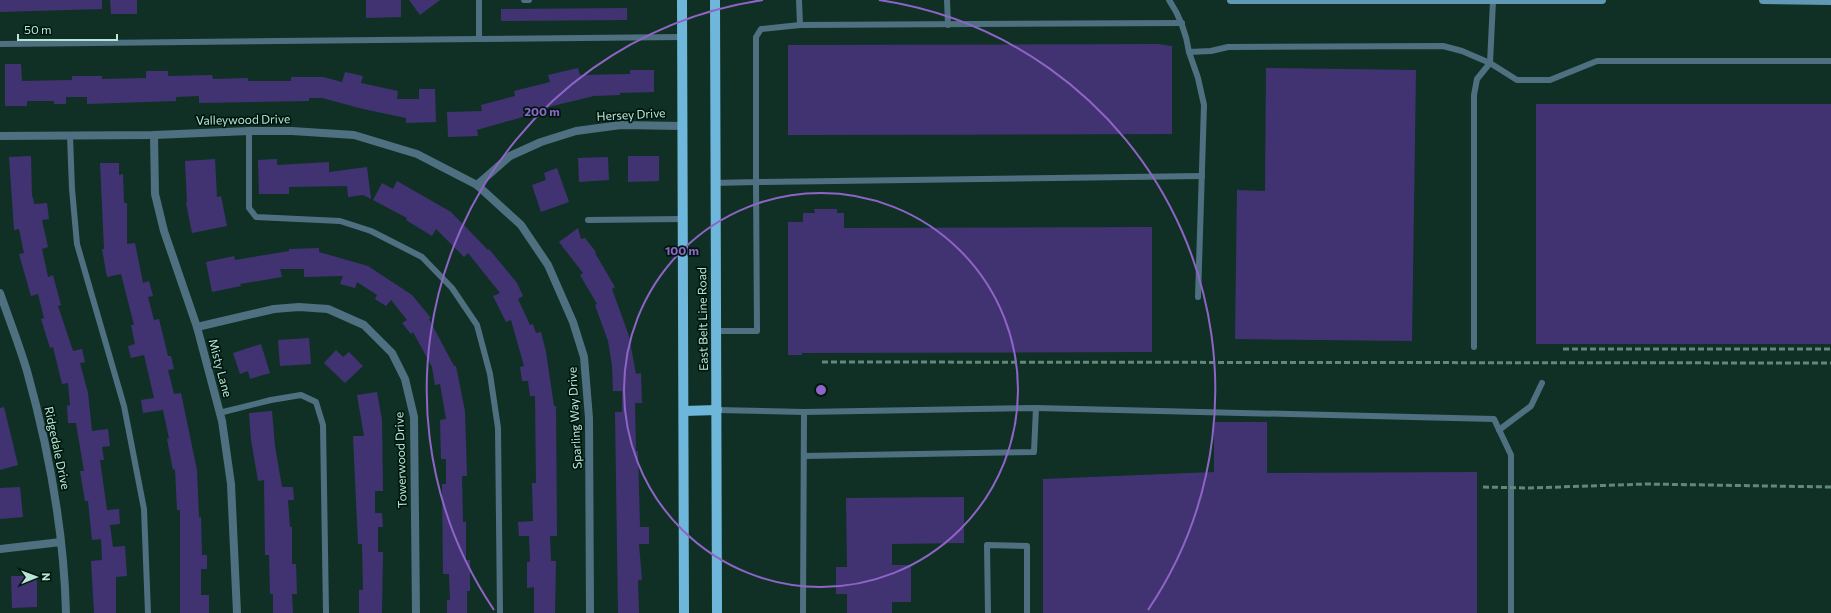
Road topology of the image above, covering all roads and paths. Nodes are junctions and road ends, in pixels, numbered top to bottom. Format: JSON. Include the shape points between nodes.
{"nodes":[{"id":1,"x":479,"y":0,"type":"edge"},
{"id":2,"x":524,"y":0,"type":"edge"},
{"id":3,"x":529,"y":0,"type":"edge"},
{"id":4,"x":682,"y":0,"type":"edge"},
{"id":5,"x":715,"y":0,"type":"edge"},
{"id":6,"x":800,"y":0,"type":"edge"},
{"id":7,"x":947,"y":0,"type":"edge"},
{"id":8,"x":1169,"y":0,"type":"edge"},
{"id":9,"x":1231,"y":0,"type":"edge"},
{"id":10,"x":1602,"y":0,"type":"edge"},
{"id":11,"x":1763,"y":0,"type":"edge"},
{"id":12,"x":1493,"y":1,"type":"edge"},
{"id":13,"x":1831,"y":1,"type":"edge"},
{"id":14,"x":1182,"y":23,"type":"junction"},
{"id":15,"x":800,"y":25,"type":"junction"},
{"id":16,"x":948,"y":25,"type":"junction"},
{"id":17,"x":682,"y":37,"type":"junction"},
{"id":18,"x":479,"y":39,"type":"junction"},
{"id":19,"x":0,"y":44,"type":"edge"},
{"id":20,"x":1189,"y":52,"type":"junction"},
{"id":21,"x":1831,"y":61,"type":"edge"},
{"id":22,"x":1490,"y":63,"type":"junction"},
{"id":23,"x":682,"y":126,"type":"junction"},
{"id":24,"x":249,"y":131,"type":"junction"},
{"id":25,"x":154,"y":135,"type":"junction"},
{"id":26,"x":0,"y":136,"type":"edge"},
{"id":27,"x":70,"y":136,"type":"junction"},
{"id":28,"x":1202,"y":176,"type":"junction"},
{"id":29,"x":756,"y":182,"type":"junction"},
{"id":30,"x":714,"y":183,"type":"junction"},
{"id":31,"x":477,"y":185,"type":"junction"},
{"id":32,"x":683,"y":219,"type":"junction"},
{"id":33,"x":588,"y":220,"type":"dead end"},
{"id":34,"x":0,"y":293,"type":"edge"},
{"id":35,"x":1198,"y":297,"type":"dead end"},
{"id":36,"x":197,"y":327,"type":"junction"},
{"id":37,"x":716,"y":332,"type":"junction"},
{"id":38,"x":1474,"y":347,"type":"dead end"},
{"id":39,"x":1542,"y":383,"type":"dead end"},
{"id":40,"x":1036,"y":408,"type":"junction"},
{"id":41,"x":717,"y":410,"type":"junction"},
{"id":42,"x":684,"y":411,"type":"junction"},
{"id":43,"x":804,"y":412,"type":"junction"},
{"id":44,"x":219,"y":413,"type":"junction"},
{"id":45,"x":1499,"y":430,"type":"junction"},
{"id":46,"x":804,"y":456,"type":"junction"},
{"id":47,"x":61,"y":542,"type":"junction"},
{"id":48,"x":0,"y":549,"type":"edge"},
{"id":49,"x":66,"y":613,"type":"edge"},
{"id":50,"x":148,"y":613,"type":"edge"},
{"id":51,"x":238,"y":613,"type":"edge"},
{"id":52,"x":326,"y":613,"type":"edge"},
{"id":53,"x":416,"y":613,"type":"edge"},
{"id":54,"x":500,"y":613,"type":"edge"},
{"id":55,"x":590,"y":613,"type":"edge"},
{"id":56,"x":684,"y":613,"type":"edge"},
{"id":57,"x":717,"y":613,"type":"edge"},
{"id":58,"x":803,"y":613,"type":"edge"},
{"id":59,"x":988,"y":613,"type":"edge"},
{"id":60,"x":1027,"y":613,"type":"edge"},
{"id":61,"x":1511,"y":613,"type":"edge"}],
"edges":[{"from":1,"to":18,"type":"lane"},
{"from":2,"to":3,"type":"lane"},
{"from":4,"to":17,"type":"main road","name":"East Belt Line Road"},
{"from":5,"to":30,"type":"main road","name":"East Belt Line Road"},
{"from":6,"to":15,"type":"lane"},
{"from":7,"to":16,"type":"lane"},
{"from":8,"to":14,"type":"lane"},
{"from":9,"to":12,"type":"street"},
{"from":10,"to":12,"type":"street"},
{"from":11,"to":13,"type":"street"},
{"from":12,"to":22,"type":"lane"},
{"from":14,"to":16,"type":"lane"},
{"from":14,"to":20,"type":"lane"},
{"from":15,"to":16,"type":"lane"},
{"from":15,"to":29,"type":"lane","via":[[761,29],[756,36]]},
{"from":17,"to":18,"type":"lane"},
{"from":17,"to":23,"type":"main road","name":"East Belt Line Road"},
{"from":18,"to":19,"type":"lane"},
{"from":20,"to":22,"type":"lane","via":[[1228,47],[1443,46]]},
{"from":20,"to":28,"type":"lane","via":[[1204,105]]},
{"from":21,"to":22,"type":"lane","via":[[1597,61],[1550,80],[1517,80]]},
{"from":22,"to":38,"type":"lane","via":[[1477,79],[1474,94]]},
{"from":23,"to":31,"type":"street","name":"Hersey Drive","via":[[621,125],[576,131],[541,142],[510,156]]},
{"from":23,"to":32,"type":"main road","name":"East Belt Line Road"},
{"from":24,"to":25,"type":"street","name":"Valleywood Drive"},
{"from":24,"to":31,"type":"street","name":"Valleywood Drive","via":[[354,135],[417,154]]},
{"from":24,"to":54,"type":"lane","via":[[249,208],[256,217],[340,221],[371,231],[422,257],[452,288],[477,325],[490,374],[498,428]]},
{"from":25,"to":27,"type":"street","name":"Valleywood Drive"},
{"from":25,"to":36,"type":"street","name":"Misty Lane","via":[[155,194],[164,231]]},
{"from":26,"to":27,"type":"street","name":"Valleywood Drive"},
{"from":27,"to":50,"type":"lane","via":[[77,244],[124,406],[144,509]]},
{"from":28,"to":29,"type":"lane"},
{"from":28,"to":35,"type":"lane"},
{"from":29,"to":30,"type":"lane"},
{"from":29,"to":37,"type":"lane","via":[[757,332]]},
{"from":30,"to":37,"type":"main road","name":"East Belt Line Road"},
{"from":31,"to":55,"type":"street","name":"Sparling Way Drive","via":[[521,225],[548,265],[573,322],[584,357],[589,418]]},
{"from":32,"to":33,"type":"lane"},
{"from":32,"to":42,"type":"main road","name":"East Belt Line Road"},
{"from":34,"to":47,"type":"street","name":"Ridgedale Drive","via":[[26,369],[46,445]]},
{"from":36,"to":44,"type":"street","name":"Misty Lane"},
{"from":36,"to":53,"type":"street","name":"Towerwood Drive","via":[[274,309],[328,309],[364,325],[392,353],[405,379],[414,417]]},
{"from":37,"to":41,"type":"main road","name":"East Belt Line Road"},
{"from":39,"to":45,"type":"lane","via":[[1531,406]]},
{"from":40,"to":43,"type":"lane"},
{"from":40,"to":45,"type":"lane","via":[[1494,419]]},
{"from":40,"to":46,"type":"lane","via":[[1034,452]]},
{"from":41,"to":42,"type":"main road"},
{"from":41,"to":43,"type":"lane"},
{"from":41,"to":57,"type":"main road","name":"East Belt Line Road"},
{"from":42,"to":56,"type":"main road","name":"East Belt Line Road"},
{"from":43,"to":46,"type":"lane"},
{"from":44,"to":51,"type":"street","name":"Misty Lane","via":[[231,484]]},
{"from":44,"to":52,"type":"lane","via":[[301,395],[316,402],[323,425]]},
{"from":45,"to":61,"type":"lane","via":[[1511,455]]},
{"from":46,"to":58,"type":"lane"},
{"from":47,"to":48,"type":"street"},
{"from":47,"to":49,"type":"street","name":"Ridgedale Drive"},
{"from":59,"to":60,"type":"lane","via":[[987,545],[1027,546]]}]}
